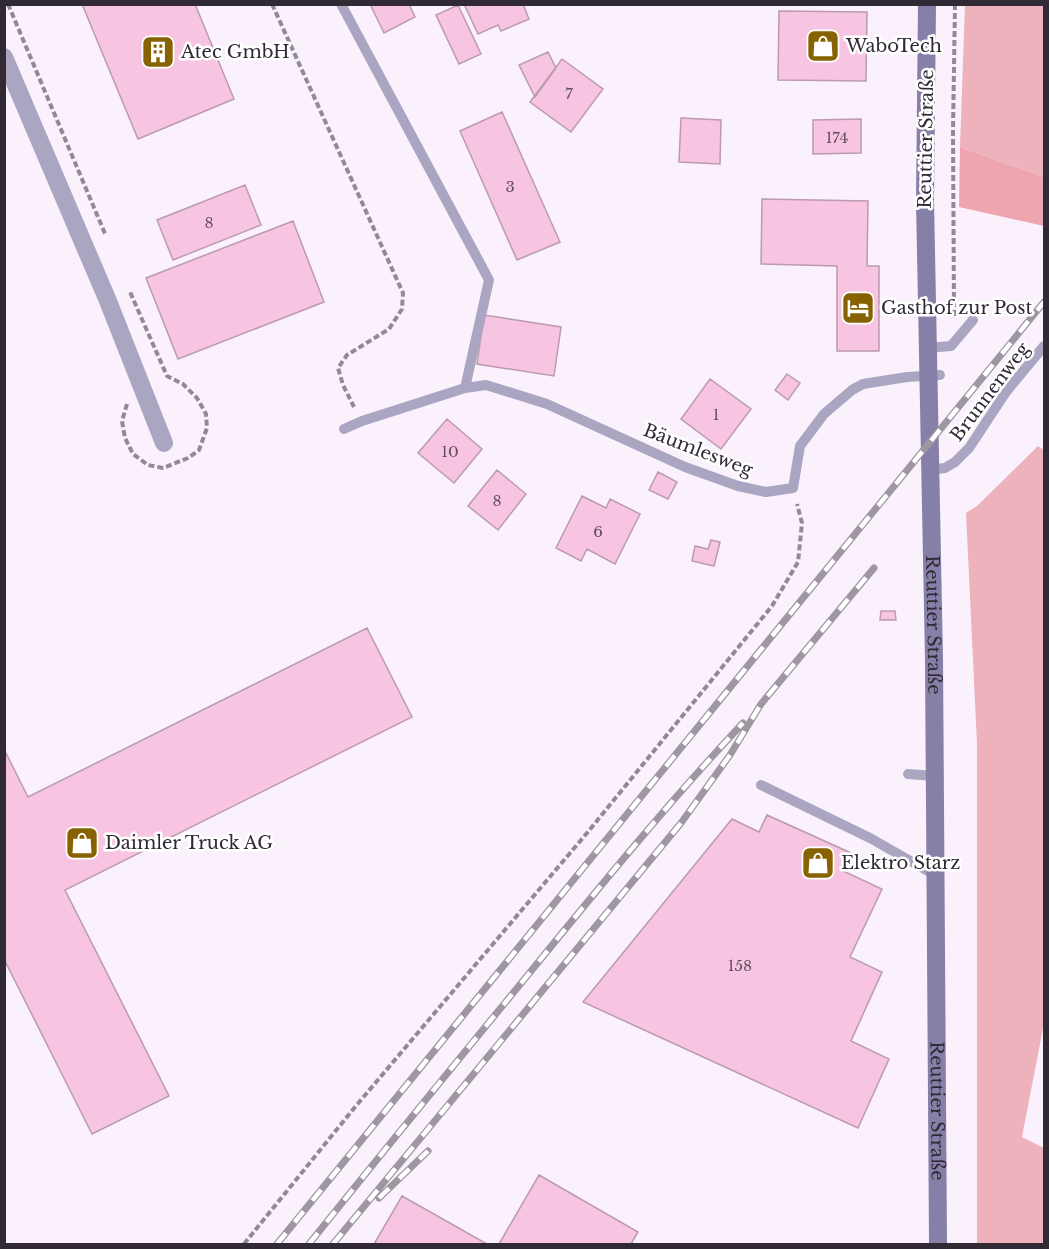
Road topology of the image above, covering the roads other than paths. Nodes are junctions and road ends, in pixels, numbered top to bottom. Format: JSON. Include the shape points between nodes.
{"nodes":[{"id":1,"x":341,"y":4,"type":"edge"},
{"id":2,"x":927,"y":4,"type":"edge"},
{"id":3,"x":4,"y":57,"type":"edge"},
{"id":4,"x":973,"y":320,"type":"dead end"},
{"id":5,"x":1044,"y":346,"type":"edge"},
{"id":6,"x":927,"y":348,"type":"junction"},
{"id":7,"x":934,"y":375,"type":"junction"},
{"id":8,"x":465,"y":388,"type":"junction"},
{"id":9,"x":344,"y":429,"type":"dead end"},
{"id":10,"x":164,"y":442,"type":"dead end"},
{"id":11,"x":929,"y":470,"type":"junction"},
{"id":12,"x":908,"y":774,"type":"dead end"},
{"id":13,"x":934,"y":776,"type":"junction"},
{"id":14,"x":761,"y":785,"type":"dead end"},
{"id":15,"x":935,"y":875,"type":"junction"},
{"id":16,"x":938,"y":1245,"type":"edge"}],
"edges":[{"from":1,"to":8,"type":"lane","via":[[489,280]]},
{"from":2,"to":6,"type":"main road","name":"Reuttier Straße"},
{"from":3,"to":10,"type":"street"},
{"from":4,"to":6,"type":"lane","via":[[951,345]]},
{"from":5,"to":11,"type":"lane","name":"Brunnenweg","via":[[1006,392],[969,448],[945,468]]},
{"from":6,"to":7,"type":"main road","name":"Reuttier Straße"},
{"from":7,"to":8,"type":"lane","name":"Bäumlesweg","via":[[863,384],[852,390],[824,414],[800,446],[793,488],[766,492],[685,467],[547,404],[486,385]]},
{"from":7,"to":11,"type":"main road","name":"Reuttier Straße"},
{"from":8,"to":9,"type":"lane","name":"Bäumlesweg"},
{"from":11,"to":13,"type":"main road","name":"Reuttier Straße"},
{"from":12,"to":13,"type":"lane"},
{"from":13,"to":15,"type":"main road","name":"Reuttier Straße"},
{"from":14,"to":15,"type":"lane","via":[[870,838]]},
{"from":15,"to":16,"type":"main road","name":"Reuttier Straße"}]}
